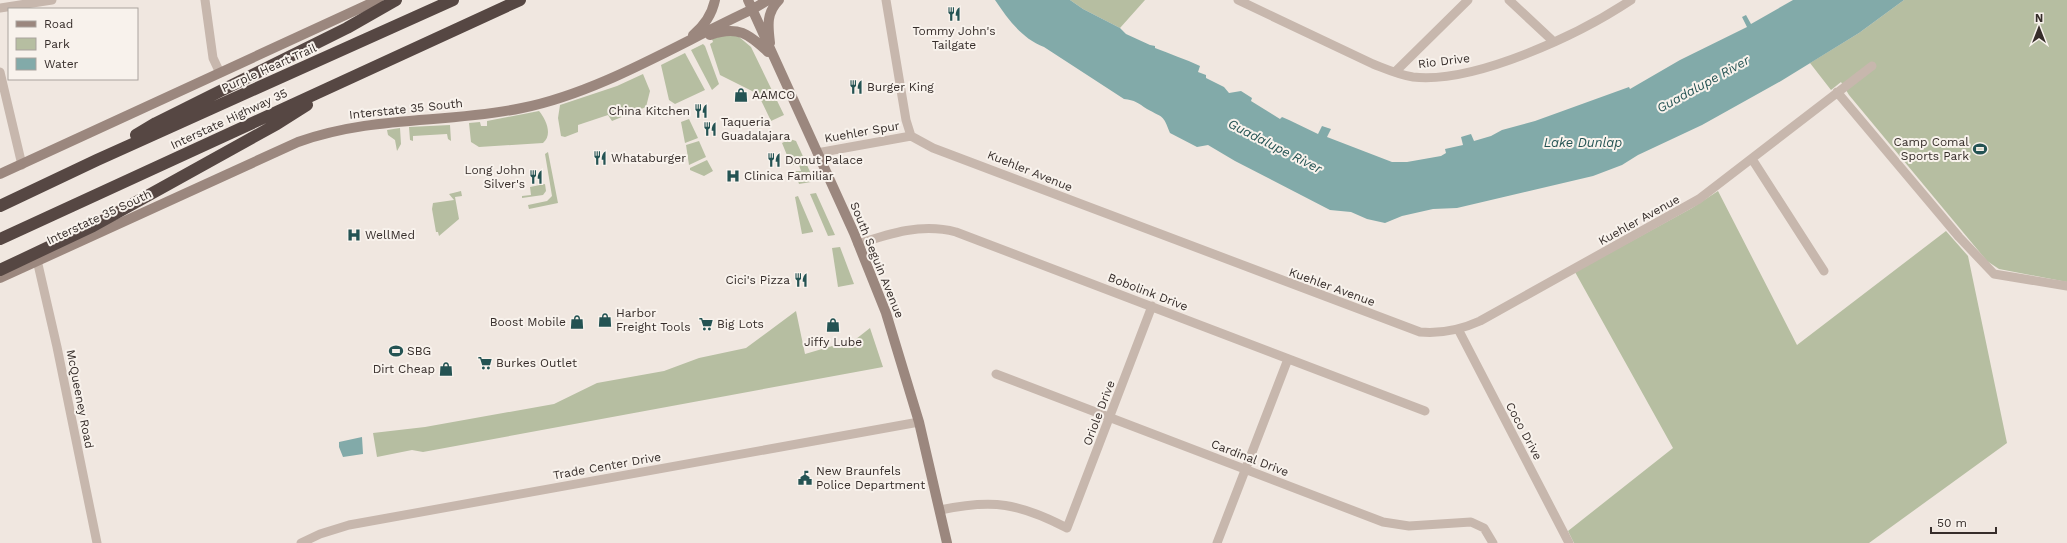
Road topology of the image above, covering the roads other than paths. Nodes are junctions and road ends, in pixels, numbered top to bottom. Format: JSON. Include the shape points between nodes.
{"nodes":[{"id":1,"x":52,"y":0,"type":"edge"},
{"id":2,"x":205,"y":0,"type":"edge"},
{"id":3,"x":378,"y":0,"type":"edge"},
{"id":4,"x":396,"y":0,"type":"edge"},
{"id":5,"x":452,"y":0,"type":"edge"},
{"id":6,"x":520,"y":0,"type":"edge"},
{"id":7,"x":715,"y":0,"type":"edge"},
{"id":8,"x":768,"y":0,"type":"edge"},
{"id":9,"x":779,"y":0,"type":"edge"},
{"id":10,"x":886,"y":0,"type":"edge"},
{"id":11,"x":1238,"y":0,"type":"edge"},
{"id":12,"x":1468,"y":0,"type":"edge"},
{"id":13,"x":1509,"y":0,"type":"edge"},
{"id":14,"x":1631,"y":0,"type":"edge"},
{"id":15,"x":750,"y":5,"type":"edge"},
{"id":16,"x":0,"y":8,"type":"edge"},
{"id":17,"x":1554,"y":42,"type":"junction"},
{"id":18,"x":683,"y":43,"type":"junction"},
{"id":19,"x":772,"y":55,"type":"junction"},
{"id":20,"x":1872,"y":66,"type":"dead end"},
{"id":21,"x":0,"y":72,"type":"edge"},
{"id":22,"x":1395,"y":72,"type":"junction"},
{"id":23,"x":220,"y":73,"type":"junction"},
{"id":24,"x":339,"y":83,"type":"junction"},
{"id":25,"x":1837,"y":92,"type":"junction"},
{"id":26,"x":911,"y":136,"type":"junction"},
{"id":27,"x":816,"y":153,"type":"junction"},
{"id":28,"x":1752,"y":159,"type":"junction"},
{"id":29,"x":97,"y":160,"type":"junction"},
{"id":30,"x":22,"y":165,"type":"junction"},
{"id":31,"x":0,"y":174,"type":"edge"},
{"id":32,"x":0,"y":206,"type":"edge"},
{"id":33,"x":0,"y":239,"type":"edge"},
{"id":34,"x":858,"y":244,"type":"junction"},
{"id":35,"x":37,"y":260,"type":"junction"},
{"id":36,"x":0,"y":270,"type":"edge"},
{"id":37,"x":1824,"y":271,"type":"dead end"},
{"id":38,"x":0,"y":278,"type":"edge"},
{"id":39,"x":2067,"y":286,"type":"edge"},
{"id":40,"x":1152,"y":306,"type":"junction"},
{"id":41,"x":1458,"y":329,"type":"junction"},
{"id":42,"x":1288,"y":358,"type":"junction"},
{"id":43,"x":996,"y":374,"type":"dead end"},
{"id":44,"x":1425,"y":411,"type":"dead end"},
{"id":45,"x":1110,"y":417,"type":"junction"},
{"id":46,"x":919,"y":422,"type":"junction"},
{"id":47,"x":1245,"y":469,"type":"junction"},
{"id":48,"x":940,"y":510,"type":"junction"},
{"id":49,"x":97,"y":543,"type":"edge"},
{"id":50,"x":301,"y":543,"type":"edge"},
{"id":51,"x":947,"y":543,"type":"edge"},
{"id":52,"x":1217,"y":543,"type":"edge"},
{"id":53,"x":1493,"y":543,"type":"edge"},
{"id":54,"x":1569,"y":543,"type":"edge"}],
"edges":[{"from":1,"to":16,"type":"street"},
{"from":2,"to":23,"type":"street","via":[[212,58]]},
{"from":3,"to":23,"type":"main road"},
{"from":4,"to":29,"type":"highway","via":[[347,28],[156,123]]},
{"from":5,"to":29,"type":"highway","name":"Purple Heart Trail"},
{"from":6,"to":24,"type":"highway","name":"Interstate Highway 35"},
{"from":7,"to":18,"type":"main road","via":[[707,20]]},
{"from":8,"to":15,"type":"main road","name":"Interstate 35 South"},
{"from":9,"to":19,"type":"main road","via":[[772,6],[768,18]]},
{"from":10,"to":26,"type":"street","via":[[906,120]]},
{"from":11,"to":22,"type":"street","name":"Rio Drive"},
{"from":12,"to":22,"type":"street"},
{"from":13,"to":17,"type":"street"},
{"from":14,"to":17,"type":"street","name":"Rio Drive","via":[[1608,15]]},
{"from":15,"to":18,"type":"main road","name":"Interstate 35 South"},
{"from":15,"to":19,"type":"main road","name":"South Seguin Avenue"},
{"from":17,"to":22,"type":"street","name":"Rio Drive","via":[[1519,57],[1464,72],[1414,77]]},
{"from":18,"to":19,"type":"main road","via":[[723,31],[736,30],[751,36]]},
{"from":18,"to":35,"type":"main road","name":"Interstate 35 South","via":[[589,87],[548,102],[493,113],[369,124],[312,137],[266,155]]},
{"from":19,"to":27,"type":"main road","name":"South Seguin Avenue"},
{"from":20,"to":25,"type":"street","name":"Kuehler Avenue"},
{"from":21,"to":30,"type":"street"},
{"from":23,"to":30,"type":"main road"},
{"from":24,"to":33,"type":"highway","name":"Interstate Highway 35"},
{"from":24,"to":36,"type":"highway","via":[[277,124],[93,226]]},
{"from":25,"to":28,"type":"street","name":"Kuehler Avenue"},
{"from":25,"to":39,"type":"street","via":[[1959,237],[1994,274]]},
{"from":26,"to":27,"type":"street","name":"Kuehler Spur"},
{"from":26,"to":41,"type":"street","name":"Kuehler Avenue","via":[[933,148],[1420,332]]},
{"from":27,"to":34,"type":"main road","name":"South Seguin Avenue"},
{"from":28,"to":37,"type":"street"},
{"from":28,"to":41,"type":"street","name":"Kuehler Avenue","via":[[1687,206],[1480,321]]},
{"from":29,"to":32,"type":"highway"},
{"from":30,"to":31,"type":"main road"},
{"from":34,"to":40,"type":"street","name":"Bobolink Drive","via":[[914,228],[948,230]]},
{"from":34,"to":46,"type":"main road","name":"South Seguin Avenue","via":[[893,332]]},
{"from":35,"to":38,"type":"main road","name":"Interstate 35 South"},
{"from":35,"to":49,"type":"street","name":"McQueeney Road","via":[[54,330]]},
{"from":40,"to":42,"type":"street","name":"Bobolink Drive"},
{"from":40,"to":45,"type":"street","name":"Oriole Drive"},
{"from":41,"to":54,"type":"street","name":"Coco Drive"},
{"from":42,"to":44,"type":"street","name":"Bobolink Drive"},
{"from":42,"to":47,"type":"street"},
{"from":43,"to":45,"type":"street","name":"Cardinal Drive"},
{"from":45,"to":47,"type":"street","name":"Cardinal Drive"},
{"from":45,"to":48,"type":"street","name":"Oriole Drive","via":[[1067,528],[1031,511],[1005,504],[977,504]]},
{"from":46,"to":48,"type":"main road","name":"South Seguin Avenue"},
{"from":46,"to":50,"type":"street","name":"Trade Center Drive","via":[[349,525],[324,532]]},
{"from":47,"to":52,"type":"street"},
{"from":47,"to":53,"type":"street","name":"Cardinal Drive","via":[[1383,522],[1409,526],[1471,522],[1484,528]]},
{"from":48,"to":51,"type":"main road","name":"South Seguin Avenue"}]}
